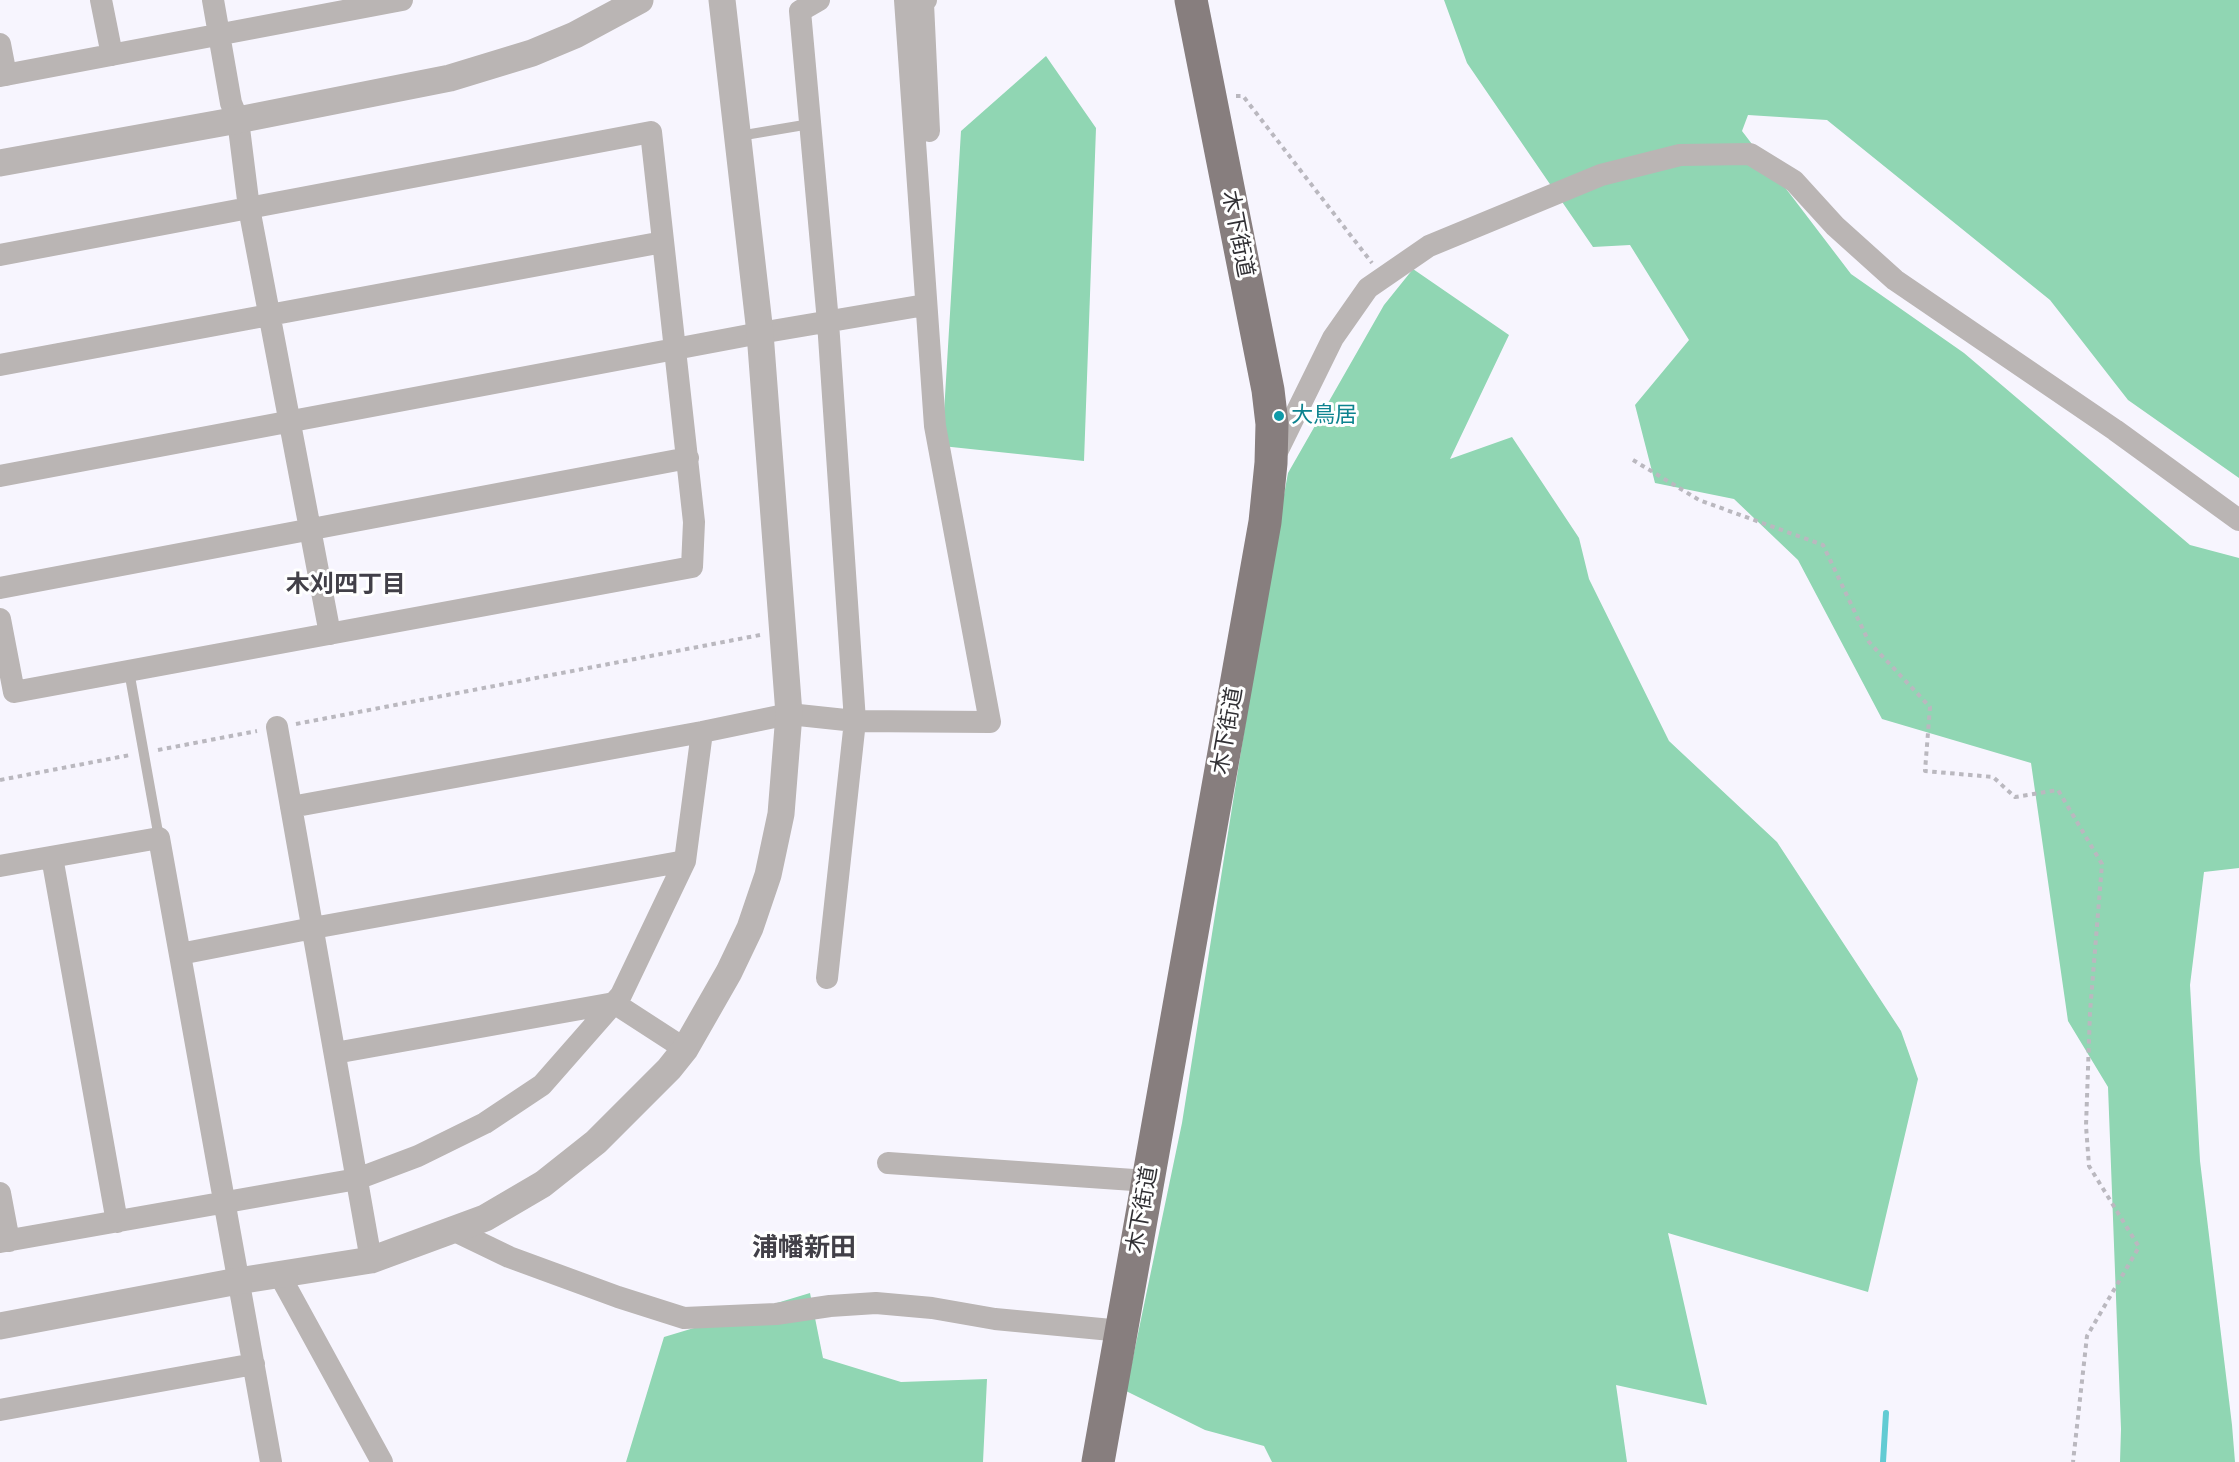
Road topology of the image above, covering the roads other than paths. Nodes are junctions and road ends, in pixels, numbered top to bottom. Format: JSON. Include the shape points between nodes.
{"nodes":[{"id":1,"x":102,"y":0,"type":"edge"},
{"id":2,"x":213,"y":0,"type":"edge"},
{"id":3,"x":402,"y":0,"type":"edge"},
{"id":4,"x":640,"y":0,"type":"edge"},
{"id":5,"x":722,"y":0,"type":"edge"},
{"id":6,"x":819,"y":0,"type":"edge"},
{"id":7,"x":905,"y":0,"type":"edge"},
{"id":8,"x":926,"y":0,"type":"edge"},
{"id":9,"x":1191,"y":0,"type":"edge"},
{"id":10,"x":329,"y":7,"type":"edge"},
{"id":11,"x":219,"y":35,"type":"junction"},
{"id":12,"x":0,"y":44,"type":"edge"},
{"id":13,"x":112,"y":55,"type":"junction"},
{"id":14,"x":3,"y":76,"type":"edge"},
{"id":15,"x":238,"y":120,"type":"junction"},
{"id":16,"x":810,"y":124,"type":"junction"},
{"id":17,"x":739,"y":136,"type":"junction"},
{"id":18,"x":0,"y":163,"type":"edge"},
{"id":19,"x":249,"y":208,"type":"junction"},
{"id":20,"x":663,"y":242,"type":"junction"},
{"id":21,"x":0,"y":255,"type":"edge"},
{"id":22,"x":925,"y":305,"type":"junction"},
{"id":23,"x":270,"y":315,"type":"junction"},
{"id":24,"x":828,"y":322,"type":"junction"},
{"id":25,"x":760,"y":333,"type":"junction"},
{"id":26,"x":676,"y":349,"type":"junction"},
{"id":27,"x":0,"y":365,"type":"edge"},
{"id":28,"x":933,"y":402,"type":"junction"},
{"id":29,"x":290,"y":422,"type":"junction"},
{"id":30,"x":688,"y":458,"type":"junction"},
{"id":31,"x":1271,"y":463,"type":"junction"},
{"id":32,"x":0,"y":476,"type":"edge"},
{"id":33,"x":2239,"y":520,"type":"edge"},
{"id":34,"x":309,"y":530,"type":"junction"},
{"id":35,"x":0,"y":588,"type":"edge"},
{"id":36,"x":0,"y":619,"type":"edge"},
{"id":37,"x":330,"y":634,"type":"junction"},
{"id":38,"x":129,"y":671,"type":"junction"},
{"id":39,"x":789,"y":714,"type":"junction"},
{"id":40,"x":855,"y":721,"type":"junction"},
{"id":41,"x":277,"y":727,"type":"road end"},
{"id":42,"x":702,"y":732,"type":"junction"},
{"id":43,"x":291,"y":807,"type":"junction"},
{"id":44,"x":159,"y":838,"type":"junction"},
{"id":45,"x":52,"y":857,"type":"junction"},
{"id":46,"x":685,"y":861,"type":"junction"},
{"id":47,"x":0,"y":866,"type":"edge"},
{"id":48,"x":312,"y":928,"type":"junction"},
{"id":49,"x":180,"y":954,"type":"junction"},
{"id":50,"x":827,"y":978,"type":"dead end"},
{"id":51,"x":614,"y":1003,"type":"junction"},
{"id":52,"x":685,"y":1049,"type":"junction"},
{"id":53,"x":335,"y":1053,"type":"junction"},
{"id":54,"x":888,"y":1163,"type":"dead end"},
{"id":55,"x":357,"y":1179,"type":"junction"},
{"id":56,"x":1148,"y":1180,"type":"junction"},
{"id":57,"x":0,"y":1193,"type":"edge"},
{"id":58,"x":224,"y":1203,"type":"junction"},
{"id":59,"x":117,"y":1222,"type":"junction"},
{"id":60,"x":453,"y":1230,"type":"junction"},
{"id":61,"x":4,"y":1241,"type":"edge"},
{"id":62,"x":371,"y":1260,"type":"junction"},
{"id":63,"x":279,"y":1274,"type":"junction"},
{"id":64,"x":238,"y":1281,"type":"junction"},
{"id":65,"x":0,"y":1326,"type":"edge"},
{"id":66,"x":1122,"y":1331,"type":"junction"},
{"id":67,"x":254,"y":1364,"type":"junction"},
{"id":68,"x":0,"y":1410,"type":"edge"},
{"id":69,"x":272,"y":1462,"type":"edge"},
{"id":70,"x":382,"y":1462,"type":"edge"},
{"id":71,"x":1098,"y":1462,"type":"edge"}],
"edges":[{"from":1,"to":13,"type":"street"},
{"from":2,"to":11,"type":"street"},
{"from":3,"to":10,"type":"street"},
{"from":4,"to":15,"type":"street","via":[[575,35],[489,67]]},
{"from":5,"to":17,"type":"street"},
{"from":6,"to":16,"type":"street","via":[[800,11]]},
{"from":7,"to":22,"type":"street"},
{"from":8,"to":28,"type":"street","via":[[923,3],[941,334],[941,392]]},
{"from":9,"to":31,"type":"main road","name":"木下街道","via":[[1268,390]]},
{"from":10,"to":11,"type":"street"},
{"from":11,"to":13,"type":"street"},
{"from":11,"to":15,"type":"street","via":[[231,103]]},
{"from":12,"to":14,"type":"street"},
{"from":13,"to":14,"type":"street"},
{"from":15,"to":18,"type":"street"},
{"from":15,"to":19,"type":"street"},
{"from":16,"to":17,"type":"lane"},
{"from":16,"to":24,"type":"street"},
{"from":17,"to":25,"type":"street"},
{"from":19,"to":20,"type":"street","via":[[651,132]]},
{"from":19,"to":21,"type":"street"},
{"from":19,"to":23,"type":"street"},
{"from":20,"to":23,"type":"street"},
{"from":20,"to":26,"type":"street"},
{"from":22,"to":24,"type":"street"},
{"from":22,"to":28,"type":"street"},
{"from":23,"to":27,"type":"street"},
{"from":23,"to":29,"type":"street"},
{"from":24,"to":25,"type":"street"},
{"from":24,"to":40,"type":"street"},
{"from":25,"to":26,"type":"street"},
{"from":25,"to":39,"type":"street"},
{"from":26,"to":29,"type":"street"},
{"from":26,"to":30,"type":"street"},
{"from":28,"to":40,"type":"street","via":[[990,722]]},
{"from":29,"to":32,"type":"street"},
{"from":29,"to":34,"type":"street"},
{"from":30,"to":34,"type":"street"},
{"from":30,"to":37,"type":"street","via":[[694,522],[692,567]]},
{"from":31,"to":33,"type":"street","via":[[1333,338],[1368,288],[1429,246],[1601,176],[1680,155],[1750,154],[1794,181],[1835,226],[1895,280]]},
{"from":31,"to":56,"type":"main road","name":"木下街道","via":[[1263,533]]},
{"from":34,"to":35,"type":"street"},
{"from":34,"to":37,"type":"street"},
{"from":36,"to":38,"type":"street","via":[[14,692]]},
{"from":37,"to":38,"type":"street"},
{"from":38,"to":44,"type":"lane"},
{"from":39,"to":40,"type":"street"},
{"from":39,"to":42,"type":"street"},
{"from":39,"to":52,"type":"street","via":[[781,814],[768,875],[750,928]]},
{"from":40,"to":50,"type":"street"},
{"from":41,"to":43,"type":"street"},
{"from":42,"to":43,"type":"street"},
{"from":42,"to":46,"type":"street"},
{"from":43,"to":48,"type":"street"},
{"from":44,"to":45,"type":"street"},
{"from":44,"to":49,"type":"street"},
{"from":45,"to":47,"type":"street"},
{"from":45,"to":59,"type":"street"},
{"from":46,"to":48,"type":"street"},
{"from":46,"to":51,"type":"street"},
{"from":48,"to":49,"type":"street"},
{"from":48,"to":53,"type":"street"},
{"from":49,"to":58,"type":"street"},
{"from":51,"to":52,"type":"street"},
{"from":51,"to":53,"type":"street"},
{"from":51,"to":55,"type":"street","via":[[542,1085],[485,1123],[418,1156]]},
{"from":52,"to":60,"type":"street","via":[[596,1142],[543,1184],[485,1218]]},
{"from":53,"to":55,"type":"street"},
{"from":54,"to":56,"type":"street"},
{"from":55,"to":58,"type":"street"},
{"from":55,"to":62,"type":"street"},
{"from":56,"to":66,"type":"main road","name":"木下街道"},
{"from":57,"to":61,"type":"street"},
{"from":58,"to":59,"type":"street"},
{"from":58,"to":64,"type":"street"},
{"from":59,"to":61,"type":"street"},
{"from":60,"to":62,"type":"street"},
{"from":60,"to":66,"type":"street","via":[[509,1257],[684,1318],[876,1304]]},
{"from":62,"to":63,"type":"street"},
{"from":63,"to":64,"type":"street"},
{"from":63,"to":70,"type":"street"},
{"from":64,"to":65,"type":"street"},
{"from":64,"to":67,"type":"street"},
{"from":66,"to":71,"type":"main road","name":"木下街道"},
{"from":67,"to":68,"type":"street"},
{"from":67,"to":69,"type":"street"}]}
